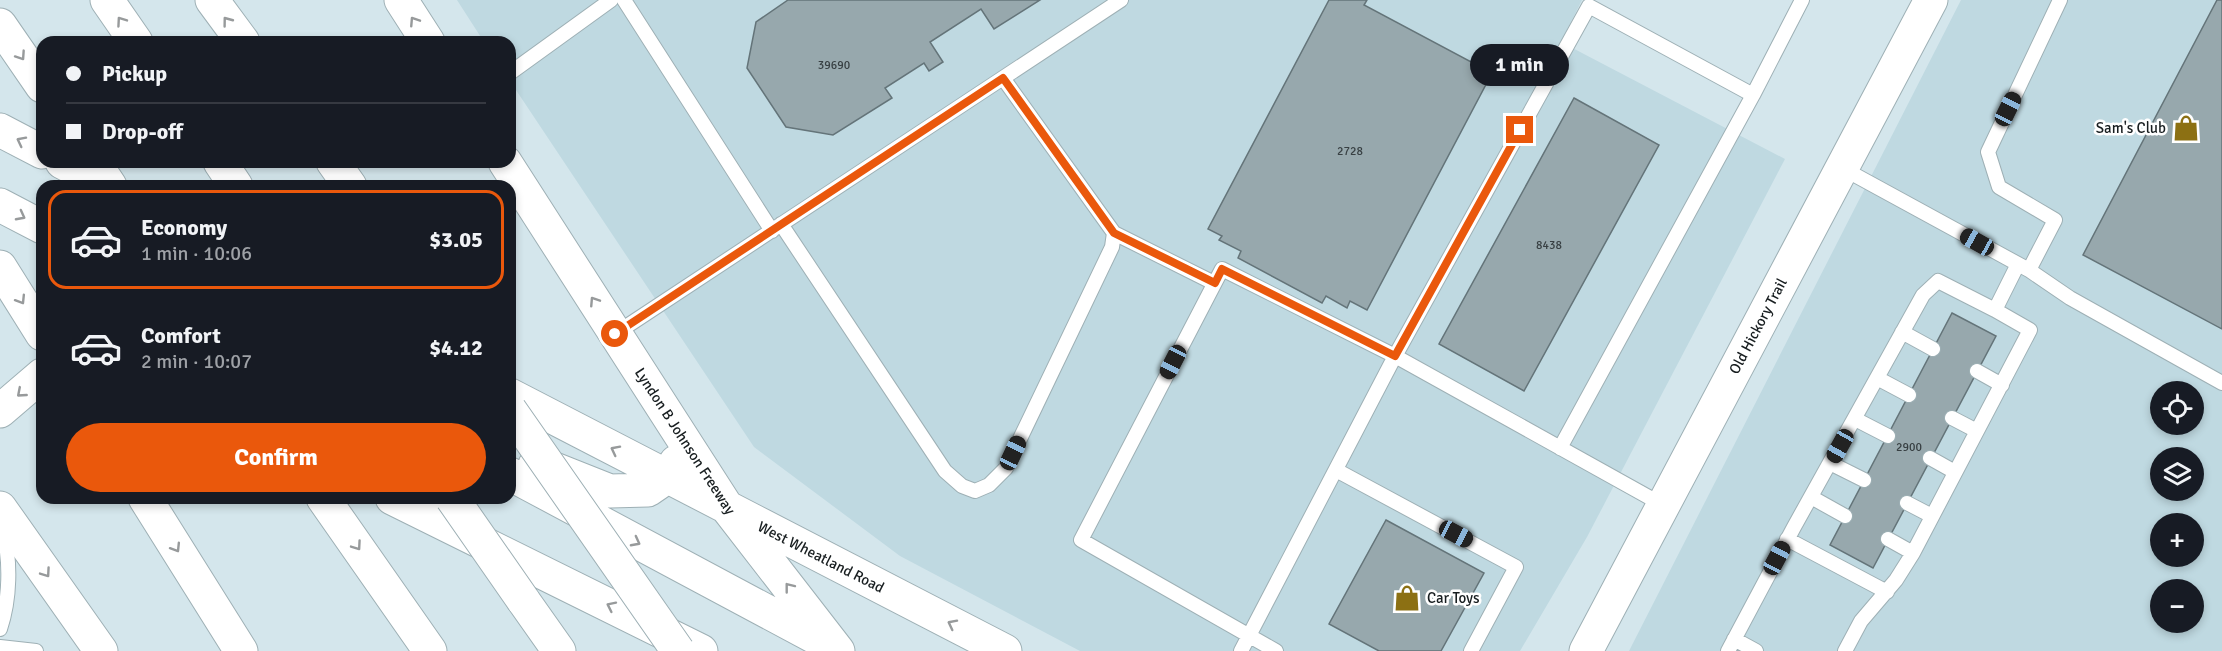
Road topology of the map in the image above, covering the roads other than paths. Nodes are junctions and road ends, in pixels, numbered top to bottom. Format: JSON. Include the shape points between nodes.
{"nodes":[{"id":1,"x":107,"y":0,"type":"edge"},
{"id":2,"x":212,"y":0,"type":"edge"},
{"id":3,"x":401,"y":0,"type":"edge"},
{"id":4,"x":611,"y":0,"type":"edge"},
{"id":5,"x":624,"y":0,"type":"edge"},
{"id":6,"x":1121,"y":0,"type":"edge"},
{"id":7,"x":1802,"y":0,"type":"edge"},
{"id":8,"x":1930,"y":0,"type":"edge"},
{"id":9,"x":2060,"y":0,"type":"edge"},
{"id":10,"x":1590,"y":3,"type":"edge"},
{"id":11,"x":0,"y":25,"type":"edge"},
{"id":12,"x":132,"y":36,"type":"edge"},
{"id":13,"x":239,"y":36,"type":"edge"},
{"id":14,"x":424,"y":36,"type":"edge"},
{"id":15,"x":516,"y":69,"type":"edge"},
{"id":16,"x":36,"y":77,"type":"edge"},
{"id":17,"x":1003,"y":78,"type":"junction"},
{"id":18,"x":1753,"y":95,"type":"junction"},
{"id":19,"x":0,"y":130,"type":"edge"},
{"id":20,"x":36,"y":149,"type":"edge"},
{"id":21,"x":74,"y":168,"type":"edge"},
{"id":22,"x":509,"y":168,"type":"edge"},
{"id":23,"x":1842,"y":168,"type":"junction"},
{"id":24,"x":97,"y":180,"type":"edge"},
{"id":25,"x":0,"y":205,"type":"edge"},
{"id":26,"x":36,"y":224,"type":"edge"},
{"id":27,"x":777,"y":227,"type":"junction"},
{"id":28,"x":1114,"y":233,"type":"junction"},
{"id":29,"x":0,"y":267,"type":"edge"},
{"id":30,"x":2023,"y":267,"type":"junction"},
{"id":31,"x":1215,"y":283,"type":"junction"},
{"id":32,"x":1995,"y":310,"type":"junction"},
{"id":33,"x":36,"y":324,"type":"edge"},
{"id":34,"x":1902,"y":332,"type":"junction"},
{"id":35,"x":615,"y":334,"type":"junction"},
{"id":36,"x":1933,"y":349,"type":"dead end"},
{"id":37,"x":1395,"y":356,"type":"junction"},
{"id":38,"x":1977,"y":371,"type":"dead end"},
{"id":39,"x":1877,"y":378,"type":"junction"},
{"id":40,"x":36,"y":380,"type":"edge"},
{"id":41,"x":2222,"y":383,"type":"edge"},
{"id":42,"x":2002,"y":384,"type":"junction"},
{"id":43,"x":1909,"y":395,"type":"dead end"},
{"id":44,"x":516,"y":398,"type":"edge"},
{"id":45,"x":0,"y":411,"type":"edge"},
{"id":46,"x":1952,"y":418,"type":"dead end"},
{"id":47,"x":516,"y":419,"type":"edge"},
{"id":48,"x":1855,"y":419,"type":"junction"},
{"id":49,"x":1977,"y":431,"type":"junction"},
{"id":50,"x":1888,"y":436,"type":"dead end"},
{"id":51,"x":687,"y":445,"type":"junction"},
{"id":52,"x":1560,"y":448,"type":"junction"},
{"id":53,"x":1930,"y":458,"type":"dead end"},
{"id":54,"x":1830,"y":463,"type":"junction"},
{"id":55,"x":516,"y":468,"type":"edge"},
{"id":56,"x":1335,"y":470,"type":"junction"},
{"id":57,"x":1955,"y":472,"type":"junction"},
{"id":58,"x":516,"y":477,"type":"edge"},
{"id":59,"x":667,"y":477,"type":"junction"},
{"id":60,"x":1864,"y":480,"type":"dead end"},
{"id":61,"x":1811,"y":497,"type":"junction"},
{"id":62,"x":1907,"y":503,"type":"dead end"},
{"id":63,"x":149,"y":504,"type":"edge"},
{"id":64,"x":327,"y":504,"type":"edge"},
{"id":65,"x":404,"y":504,"type":"edge"},
{"id":66,"x":457,"y":504,"type":"edge"},
{"id":67,"x":1663,"y":505,"type":"junction"},
{"id":68,"x":0,"y":508,"type":"edge"},
{"id":69,"x":728,"y":509,"type":"junction"},
{"id":70,"x":1845,"y":516,"type":"dead end"},
{"id":71,"x":1932,"y":516,"type":"junction"},
{"id":72,"x":0,"y":517,"type":"edge"},
{"id":73,"x":1787,"y":539,"type":"junction"},
{"id":74,"x":1888,"y":539,"type":"dead end"},
{"id":75,"x":1913,"y":553,"type":"junction"},
{"id":76,"x":1887,"y":592,"type":"junction"},
{"id":77,"x":0,"y":629,"type":"edge"},
{"id":78,"x":1248,"y":637,"type":"junction"},
{"id":79,"x":1731,"y":645,"type":"edge"},
{"id":80,"x":0,"y":647,"type":"edge"},
{"id":81,"x":36,"y":651,"type":"edge"},
{"id":82,"x":101,"y":651,"type":"edge"},
{"id":83,"x":241,"y":651,"type":"edge"},
{"id":84,"x":430,"y":651,"type":"edge"},
{"id":85,"x":559,"y":651,"type":"edge"},
{"id":86,"x":678,"y":651,"type":"edge"},
{"id":87,"x":701,"y":651,"type":"edge"},
{"id":88,"x":839,"y":651,"type":"edge"},
{"id":89,"x":1005,"y":651,"type":"edge"},
{"id":90,"x":1241,"y":651,"type":"edge"},
{"id":91,"x":1276,"y":651,"type":"edge"},
{"id":92,"x":1471,"y":651,"type":"edge"},
{"id":93,"x":1586,"y":651,"type":"edge"},
{"id":94,"x":1756,"y":651,"type":"edge"},
{"id":95,"x":1845,"y":651,"type":"edge"}],
"edges":[{"from":12,"to":1,"type":"main road","one_way":true},
{"from":13,"to":2,"type":"main road","one_way":true},
{"from":14,"to":3,"type":"main road","one_way":true},
{"from":4,"to":15,"type":"lane"},
{"from":5,"to":27,"type":"lane"},
{"from":6,"to":17,"type":"lane"},
{"from":7,"to":18,"type":"lane"},
{"from":8,"to":23,"type":"main road","name":"Old Hickory Trail"},
{"from":9,"to":30,"type":"lane","via":[[1988,152],[1999,187],[2055,220]]},
{"from":10,"to":18,"type":"lane"},
{"from":10,"to":37,"type":"lane"},
{"from":11,"to":16,"type":"main road","one_way":true},
{"from":17,"to":27,"type":"lane"},
{"from":17,"to":28,"type":"lane"},
{"from":18,"to":52,"type":"lane"},
{"from":20,"to":19,"type":"main road","one_way":true},
{"from":21,"to":24,"type":"main road"},
{"from":35,"to":22,"type":"main road","name":"Lyndon B Johnson Freeway","one_way":true},
{"from":23,"to":30,"type":"lane"},
{"from":23,"to":67,"type":"main road","name":"Old Hickory Trail"},
{"from":25,"to":26,"type":"main road","one_way":true},
{"from":27,"to":28,"type":"lane","via":[[945,471],[962,486],[975,490],[989,485],[1006,468],[1112,247]]},
{"from":27,"to":35,"type":"lane"},
{"from":28,"to":31,"type":"lane"},
{"from":29,"to":33,"type":"main road","one_way":true},
{"from":30,"to":32,"type":"lane"},
{"from":30,"to":41,"type":"lane","via":[[2070,298]]},
{"from":31,"to":37,"type":"lane","via":[[1222,269]]},
{"from":31,"to":78,"type":"lane","via":[[1081,540]]},
{"from":32,"to":34,"type":"lane","via":[[1938,281],[1923,295]]},
{"from":32,"to":42,"type":"lane","via":[[2030,330]]},
{"from":34,"to":36,"type":"lane"},
{"from":34,"to":39,"type":"lane"},
{"from":35,"to":51,"type":"main road","name":"Lyndon B Johnson Freeway"},
{"from":37,"to":52,"type":"lane"},
{"from":37,"to":56,"type":"lane"},
{"from":38,"to":42,"type":"lane"},
{"from":39,"to":43,"type":"lane"},
{"from":39,"to":48,"type":"lane"},
{"from":40,"to":45,"type":"main road","one_way":true},
{"from":42,"to":49,"type":"lane"},
{"from":59,"to":44,"type":"main road","name":"West Wheatland Road","one_way":true},
{"from":46,"to":49,"type":"lane"},
{"from":47,"to":86,"type":"main road","bridge":true},
{"from":48,"to":50,"type":"lane"},
{"from":48,"to":54,"type":"lane"},
{"from":49,"to":57,"type":"lane"},
{"from":51,"to":59,"type":"main road"},
{"from":51,"to":69,"type":"main road","name":"Lyndon B Johnson Freeway"},
{"from":52,"to":67,"type":"lane"},
{"from":53,"to":57,"type":"lane"},
{"from":54,"to":60,"type":"lane"},
{"from":54,"to":61,"type":"lane"},
{"from":55,"to":59,"type":"main road","via":[[542,464],[610,491],[648,490]]},
{"from":56,"to":78,"type":"lane"},
{"from":56,"to":92,"type":"lane","via":[[1516,567]]},
{"from":57,"to":71,"type":"lane"},
{"from":58,"to":88,"type":"main road","one_way":true},
{"from":59,"to":69,"type":"main road","name":"West Wheatland Road"},
{"from":61,"to":70,"type":"lane"},
{"from":61,"to":73,"type":"lane"},
{"from":62,"to":71,"type":"lane"},
{"from":63,"to":83,"type":"main road","one_way":true},
{"from":64,"to":84,"type":"main road","one_way":true},
{"from":87,"to":65,"type":"main road","one_way":true},
{"from":66,"to":85,"type":"main road","bridge":true},
{"from":67,"to":93,"type":"main road","name":"Old Hickory Trail"},
{"from":68,"to":82,"type":"main road","one_way":true},
{"from":88,"to":69,"type":"main road","name":"Lyndon B Johnson Freeway","one_way":true},
{"from":89,"to":69,"type":"main road","name":"West Wheatland Road","one_way":true},
{"from":71,"to":75,"type":"lane"},
{"from":72,"to":77,"type":"lane","via":[[8,548]]},
{"from":73,"to":76,"type":"lane"},
{"from":73,"to":79,"type":"lane"},
{"from":74,"to":75,"type":"lane"},
{"from":75,"to":76,"type":"lane"},
{"from":76,"to":95,"type":"lane","via":[[1861,621]]},
{"from":78,"to":90,"type":"lane"},
{"from":78,"to":91,"type":"lane"},
{"from":79,"to":94,"type":"lane"},
{"from":80,"to":81,"type":"lane"}]}
